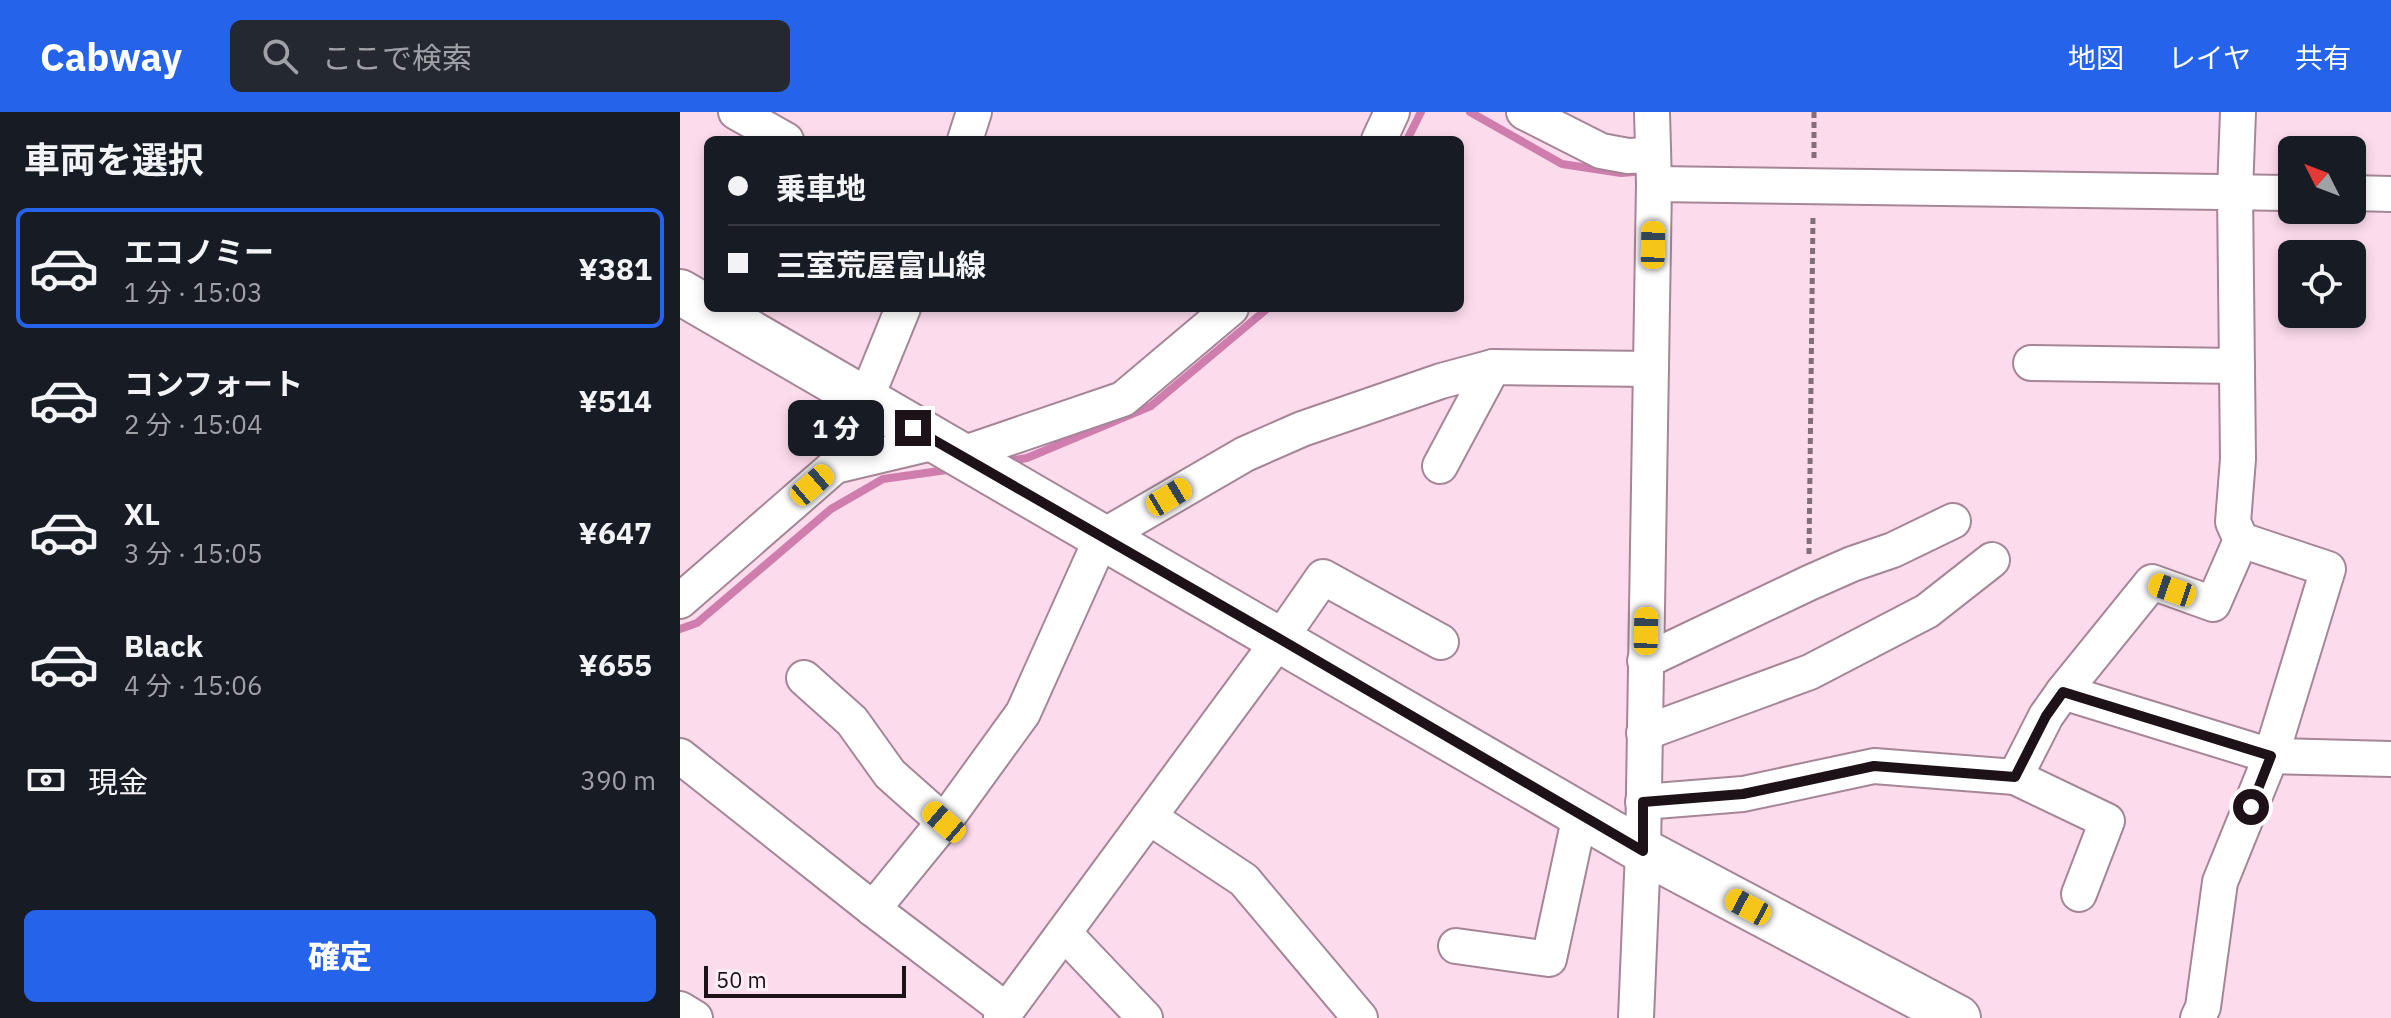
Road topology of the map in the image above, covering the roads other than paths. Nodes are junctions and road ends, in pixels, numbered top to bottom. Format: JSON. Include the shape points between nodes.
{"nodes":[{"id":1,"x":736,"y":112,"type":"edge"},
{"id":2,"x":974,"y":112,"type":"edge"},
{"id":3,"x":1392,"y":112,"type":"edge"},
{"id":4,"x":1524,"y":112,"type":"edge"},
{"id":5,"x":1652,"y":112,"type":"edge"},
{"id":6,"x":2238,"y":112,"type":"edge"},
{"id":7,"x":777,"y":128,"type":"edge"},
{"id":8,"x":966,"y":136,"type":"edge"},
{"id":9,"x":1381,"y":136,"type":"edge"},
{"id":10,"x":1653,"y":169,"type":"junction"},
{"id":11,"x":2235,"y":192,"type":"junction"},
{"id":12,"x":2278,"y":193,"type":"edge"},
{"id":13,"x":2366,"y":193,"type":"edge"},
{"id":14,"x":2391,"y":194,"type":"edge"},
{"id":15,"x":680,"y":292,"type":"edge"},
{"id":16,"x":704,"y":306,"type":"edge"},
{"id":17,"x":714,"y":312,"type":"edge"},
{"id":18,"x":901,"y":312,"type":"edge"},
{"id":19,"x":1226,"y":312,"type":"edge"},
{"id":20,"x":2031,"y":363,"type":"dead end"},
{"id":21,"x":2237,"y":366,"type":"junction"},
{"id":22,"x":1493,"y":367,"type":"junction"},
{"id":23,"x":1651,"y":369,"type":"junction"},
{"id":24,"x":865,"y":401,"type":"junction"},
{"id":25,"x":948,"y":448,"type":"junction"},
{"id":26,"x":1440,"y":466,"type":"dead end"},
{"id":27,"x":1953,"y":521,"type":"dead end"},
{"id":28,"x":1102,"y":537,"type":"junction"},
{"id":29,"x":2241,"y":540,"type":"junction"},
{"id":30,"x":1992,"y":560,"type":"dead end"},
{"id":31,"x":680,"y":601,"type":"edge"},
{"id":32,"x":1280,"y":639,"type":"junction"},
{"id":33,"x":1441,"y":642,"type":"dead end"},
{"id":34,"x":1645,"y":661,"type":"junction"},
{"id":35,"x":804,"y":678,"type":"dead end"},
{"id":36,"x":2063,"y":692,"type":"junction"},
{"id":37,"x":1644,"y":733,"type":"junction"},
{"id":38,"x":680,"y":756,"type":"edge"},
{"id":39,"x":2271,"y":756,"type":"junction"},
{"id":40,"x":2391,"y":759,"type":"edge"},
{"id":41,"x":2015,"y":777,"type":"junction"},
{"id":42,"x":1643,"y":802,"type":"junction"},
{"id":43,"x":1580,"y":815,"type":"junction"},
{"id":44,"x":1149,"y":817,"type":"junction"},
{"id":45,"x":944,"y":822,"type":"junction"},
{"id":46,"x":1643,"y":851,"type":"junction"},
{"id":47,"x":2079,"y":894,"type":"dead end"},
{"id":48,"x":873,"y":909,"type":"junction"},
{"id":49,"x":1064,"y":933,"type":"junction"},
{"id":50,"x":1456,"y":946,"type":"dead end"},
{"id":51,"x":680,"y":1009,"type":"edge"},
{"id":52,"x":1003,"y":1014,"type":"edge"},
{"id":53,"x":695,"y":1018,"type":"edge"},
{"id":54,"x":1145,"y":1018,"type":"edge"},
{"id":55,"x":1360,"y":1018,"type":"edge"},
{"id":56,"x":1636,"y":1018,"type":"edge"},
{"id":57,"x":1958,"y":1018,"type":"edge"},
{"id":58,"x":2198,"y":1018,"type":"edge"}],
"edges":[{"from":1,"to":7,"type":"street"},
{"from":2,"to":8,"type":"street"},
{"from":3,"to":9,"type":"street"},
{"from":4,"to":10,"type":"street","via":[[1601,151],[1628,156]]},
{"from":5,"to":10,"type":"street"},
{"from":6,"to":11,"type":"street"},
{"from":10,"to":11,"type":"street","via":[[1814,186]]},
{"from":10,"to":23,"type":"street"},
{"from":11,"to":12,"type":"street"},
{"from":11,"to":21,"type":"street"},
{"from":13,"to":14,"type":"street"},
{"from":15,"to":16,"type":"main road"},
{"from":17,"to":24,"type":"main road"},
{"from":18,"to":24,"type":"street"},
{"from":19,"to":25,"type":"street","via":[[1123,399]]},
{"from":20,"to":21,"type":"street"},
{"from":21,"to":29,"type":"street","via":[[2233,522]]},
{"from":22,"to":23,"type":"street"},
{"from":22,"to":26,"type":"street"},
{"from":22,"to":28,"type":"street","via":[[1302,429],[1245,454]]},
{"from":23,"to":34,"type":"street"},
{"from":24,"to":25,"type":"main road"},
{"from":25,"to":28,"type":"main road"},
{"from":25,"to":31,"type":"street","via":[[835,466]]},
{"from":27,"to":34,"type":"street"},
{"from":28,"to":32,"type":"main road"},
{"from":28,"to":45,"type":"street","via":[[1023,713]]},
{"from":29,"to":36,"type":"street","via":[[2213,604],[2152,582]]},
{"from":29,"to":39,"type":"street","via":[[2328,569]]},
{"from":30,"to":37,"type":"street","via":[[1927,611],[1810,672]]},
{"from":32,"to":33,"type":"street","via":[[1323,577]]},
{"from":32,"to":43,"type":"main road"},
{"from":32,"to":44,"type":"street"},
{"from":34,"to":37,"type":"street"},
{"from":35,"to":45,"type":"street","via":[[852,721],[890,774]]},
{"from":36,"to":39,"type":"street"},
{"from":36,"to":41,"type":"street"},
{"from":37,"to":42,"type":"street"},
{"from":38,"to":48,"type":"street"},
{"from":39,"to":40,"type":"street"},
{"from":39,"to":58,"type":"street","via":[[2220,882]]},
{"from":41,"to":42,"type":"street","via":[[1874,766],[1743,794]]},
{"from":41,"to":47,"type":"street","via":[[2107,821]]},
{"from":42,"to":46,"type":"street"},
{"from":43,"to":46,"type":"main road"},
{"from":43,"to":50,"type":"street","via":[[1549,959]]},
{"from":44,"to":49,"type":"street"},
{"from":44,"to":55,"type":"street","via":[[1244,880]]},
{"from":45,"to":48,"type":"street"},
{"from":46,"to":56,"type":"street"},
{"from":46,"to":57,"type":"main road"},
{"from":48,"to":52,"type":"street"},
{"from":49,"to":52,"type":"street"},
{"from":49,"to":54,"type":"street"},
{"from":51,"to":53,"type":"street"}]}
